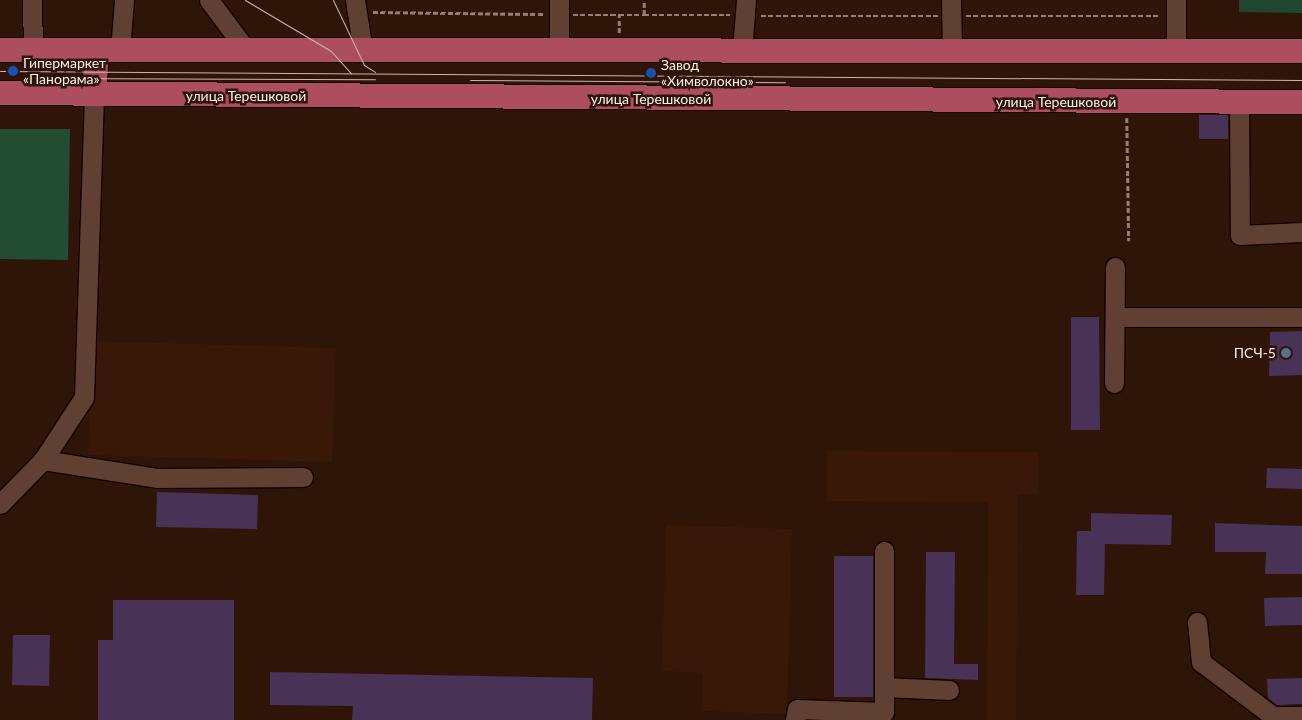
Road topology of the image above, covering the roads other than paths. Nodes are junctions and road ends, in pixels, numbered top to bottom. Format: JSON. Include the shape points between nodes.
{"nodes":[{"id":1,"x":32,"y":0,"type":"edge"},
{"id":2,"x":124,"y":0,"type":"edge"},
{"id":3,"x":209,"y":0,"type":"edge"},
{"id":4,"x":355,"y":6,"type":"edge"},
{"id":5,"x":558,"y":7,"type":"edge"},
{"id":6,"x":746,"y":8,"type":"edge"},
{"id":7,"x":951,"y":8,"type":"edge"},
{"id":8,"x":1176,"y":8,"type":"edge"},
{"id":9,"x":0,"y":50,"type":"edge"},
{"id":10,"x":33,"y":50,"type":"junction"},
{"id":11,"x":109,"y":51,"type":"junction"},
{"id":12,"x":247,"y":51,"type":"junction"},
{"id":13,"x":363,"y":51,"type":"junction"},
{"id":14,"x":559,"y":51,"type":"junction"},
{"id":15,"x":742,"y":51,"type":"junction"},
{"id":16,"x":952,"y":51,"type":"junction"},
{"id":17,"x":1176,"y":51,"type":"junction"},
{"id":18,"x":1302,"y":51,"type":"edge"},
{"id":19,"x":0,"y":94,"type":"edge"},
{"id":20,"x":94,"y":94,"type":"junction"},
{"id":21,"x":1239,"y":102,"type":"junction"},
{"id":22,"x":1302,"y":102,"type":"edge"},
{"id":23,"x":1302,"y":232,"type":"edge"},
{"id":24,"x":1115,"y":267,"type":"dead end"},
{"id":25,"x":1115,"y":317,"type":"junction"},
{"id":26,"x":1302,"y":317,"type":"edge"},
{"id":27,"x":1114,"y":383,"type":"dead end"},
{"id":28,"x":44,"y":460,"type":"junction"},
{"id":29,"x":303,"y":477,"type":"dead end"},
{"id":30,"x":0,"y":504,"type":"edge"},
{"id":31,"x":884,"y":551,"type":"dead end"},
{"id":32,"x":1197,"y":622,"type":"dead end"},
{"id":33,"x":884,"y":687,"type":"junction"},
{"id":34,"x":948,"y":690,"type":"dead end"},
{"id":35,"x":1302,"y":716,"type":"edge"},
{"id":36,"x":795,"y":720,"type":"edge"}],
"edges":[{"from":1,"to":10,"type":"street"},
{"from":2,"to":11,"type":"street"},
{"from":3,"to":12,"type":"street"},
{"from":4,"to":13,"type":"street"},
{"from":5,"to":14,"type":"street"},
{"from":6,"to":15,"type":"street"},
{"from":7,"to":16,"type":"street"},
{"from":8,"to":17,"type":"street"},
{"from":9,"to":10,"type":"main road"},
{"from":10,"to":11,"type":"main road"},
{"from":11,"to":12,"type":"main road"},
{"from":11,"to":20,"type":"main road"},
{"from":12,"to":13,"type":"main road"},
{"from":13,"to":14,"type":"main road"},
{"from":14,"to":15,"type":"main road"},
{"from":15,"to":16,"type":"main road"},
{"from":16,"to":17,"type":"main road"},
{"from":17,"to":18,"type":"main road"},
{"from":19,"to":20,"type":"main road","name":"улица Терешковой"},
{"from":20,"to":21,"type":"main road","name":"улица Терешковой"},
{"from":20,"to":28,"type":"street","via":[[84,397]]},
{"from":21,"to":22,"type":"main road","name":"улица Терешковой"},
{"from":21,"to":23,"type":"street","via":[[1240,235]]},
{"from":24,"to":25,"type":"street"},
{"from":25,"to":26,"type":"street"},
{"from":25,"to":27,"type":"street"},
{"from":28,"to":29,"type":"street","via":[[157,478]]},
{"from":28,"to":30,"type":"street"},
{"from":31,"to":33,"type":"street"},
{"from":32,"to":35,"type":"street","via":[[1201,662],[1273,716]]},
{"from":33,"to":34,"type":"street"},
{"from":33,"to":36,"type":"street","via":[[884,712],[797,709]]}]}
